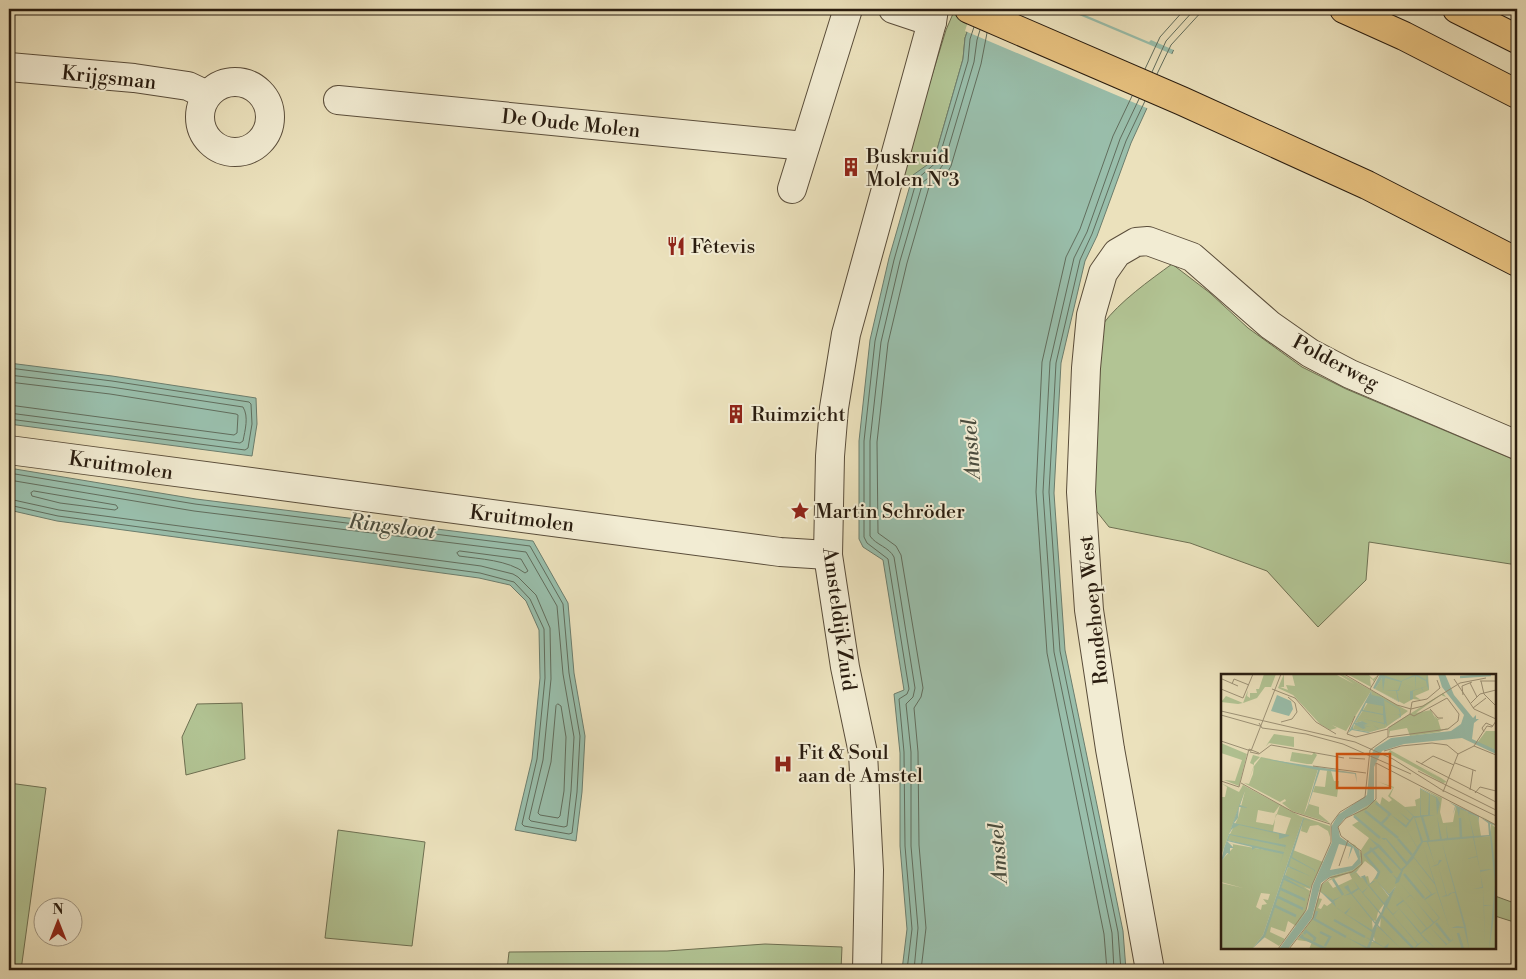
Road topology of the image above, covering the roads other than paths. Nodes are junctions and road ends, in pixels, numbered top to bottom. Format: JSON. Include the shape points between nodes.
{"nodes":[{"id":1,"x":848,"y":9,"type":"edge"},
{"id":2,"x":893,"y":9,"type":"edge"},
{"id":3,"x":969,"y":9,"type":"edge"},
{"id":4,"x":1344,"y":9,"type":"edge"},
{"id":5,"x":1457,"y":9,"type":"edge"},
{"id":6,"x":933,"y":15,"type":"edge"},
{"id":7,"x":1517,"y":39,"type":"edge"},
{"id":8,"x":9,"y":66,"type":"edge"},
{"id":9,"x":1517,"y":94,"type":"edge"},
{"id":10,"x":207,"y":95,"type":"dead end"},
{"id":11,"x":338,"y":100,"type":"dead end"},
{"id":12,"x":805,"y":146,"type":"junction"},
{"id":13,"x":792,"y":189,"type":"dead end"},
{"id":14,"x":1117,"y":253,"type":"joint"},
{"id":15,"x":1517,"y":262,"type":"edge"},
{"id":16,"x":1517,"y":445,"type":"edge"},
{"id":17,"x":9,"y":450,"type":"edge"},
{"id":18,"x":828,"y":554,"type":"junction"},
{"id":19,"x":867,"y":970,"type":"edge"},
{"id":20,"x":1150,"y":970,"type":"edge"}],
"edges":[{"from":1,"to":12,"type":"street"},
{"from":2,"to":6,"type":"street"},
{"from":3,"to":15,"type":"highway","via":[[1367,185]]},
{"from":4,"to":9,"type":"highway"},
{"from":5,"to":7,"type":"highway"},
{"from":6,"to":18,"type":"street","name":"Amsteldijk Zuid","via":[[846,334],[830,456]]},
{"from":8,"to":10,"type":"street","name":"Krijgsman","via":[[134,78],[188,86]]},
{"from":11,"to":12,"type":"street","name":"De Oude Molen"},
{"from":12,"to":13,"type":"street"},
{"from":14,"to":16,"type":"street","name":"Polderweg","via":[[1136,242],[1148,241],[1192,257],[1270,325],[1310,353],[1350,374]]},
{"from":14,"to":20,"type":"street","name":"Rondehoep West","via":[[1103,273],[1091,315],[1081,492],[1090,610],[1110,749]]},
{"from":17,"to":18,"type":"street","name":"Kruitmolen","via":[[780,552]]},
{"from":18,"to":19,"type":"street","name":"Amsteldijk Zuid","via":[[845,666],[863,753],[869,870]]}]}
